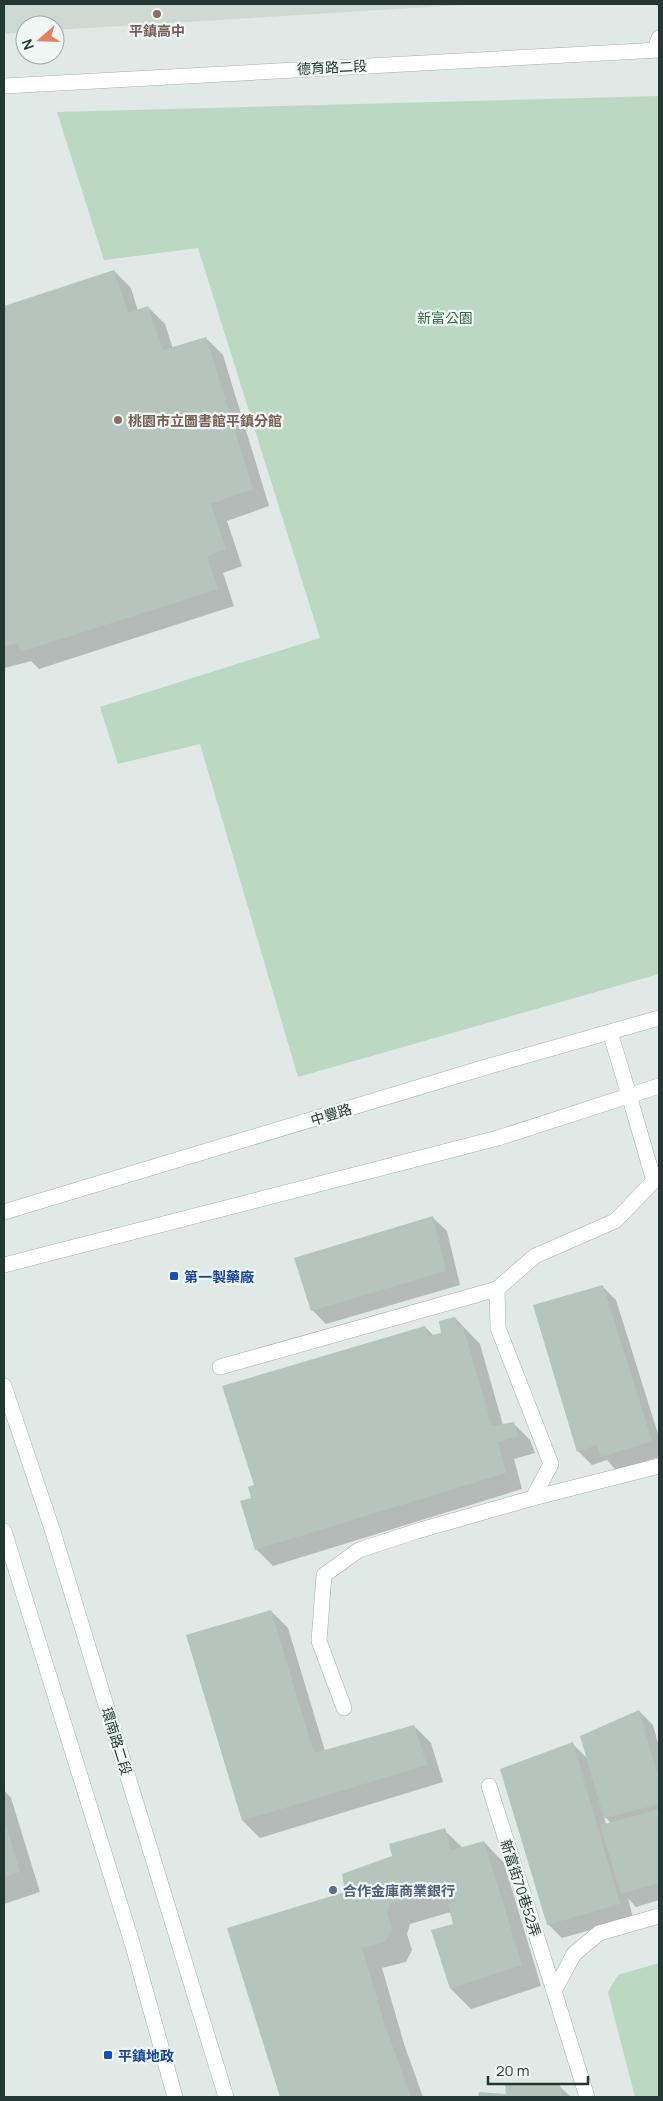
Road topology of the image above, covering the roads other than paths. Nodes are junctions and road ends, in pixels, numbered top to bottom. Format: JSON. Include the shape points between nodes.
{"nodes":[{"id":1,"x":658,"y":46,"type":"edge"},
{"id":2,"x":4,"y":86,"type":"edge"},
{"id":3,"x":659,"y":1018,"type":"edge"},
{"id":4,"x":610,"y":1032,"type":"junction"},
{"id":5,"x":659,"y":1086,"type":"edge"},
{"id":6,"x":629,"y":1095,"type":"junction"},
{"id":7,"x":4,"y":1212,"type":"edge"},
{"id":8,"x":4,"y":1265,"type":"edge"},
{"id":9,"x":497,"y":1288,"type":"junction"},
{"id":10,"x":220,"y":1367,"type":"dead end"},
{"id":11,"x":4,"y":1386,"type":"edge"},
{"id":12,"x":659,"y":1466,"type":"edge"},
{"id":13,"x":533,"y":1498,"type":"junction"},
{"id":14,"x":4,"y":1531,"type":"edge"},
{"id":15,"x":344,"y":1708,"type":"dead end"},
{"id":16,"x":489,"y":1786,"type":"dead end"},
{"id":17,"x":659,"y":1916,"type":"edge"},
{"id":18,"x":554,"y":1991,"type":"junction"},
{"id":19,"x":175,"y":2097,"type":"edge"},
{"id":20,"x":226,"y":2097,"type":"edge"},
{"id":21,"x":587,"y":2097,"type":"edge"}],
"edges":[{"from":1,"to":2,"type":"main road","name":"德育路二段"},
{"from":3,"to":4,"type":"main road","name":"中豐路"},
{"from":4,"to":6,"type":"main road"},
{"from":4,"to":7,"type":"main road","name":"中豐路"},
{"from":5,"to":6,"type":"main road"},
{"from":6,"to":8,"type":"main road","via":[[498,1138]]},
{"from":6,"to":9,"type":"main road","via":[[654,1181],[614,1220],[535,1256]]},
{"from":9,"to":10,"type":"main road"},
{"from":9,"to":13,"type":"main road","via":[[498,1328],[550,1464]]},
{"from":11,"to":20,"type":"main road","name":"環南路二段","via":[[53,1532]]},
{"from":12,"to":13,"type":"main road"},
{"from":13,"to":15,"type":"main road","via":[[359,1550],[324,1575],[319,1641]]},
{"from":14,"to":19,"type":"main road","via":[[133,1946]]},
{"from":16,"to":18,"type":"main road","name":"新富街70巷52弄"},
{"from":17,"to":18,"type":"main road","via":[[600,1933],[574,1954]]},
{"from":18,"to":21,"type":"main road","name":"新富街70巷52弄"}]}
